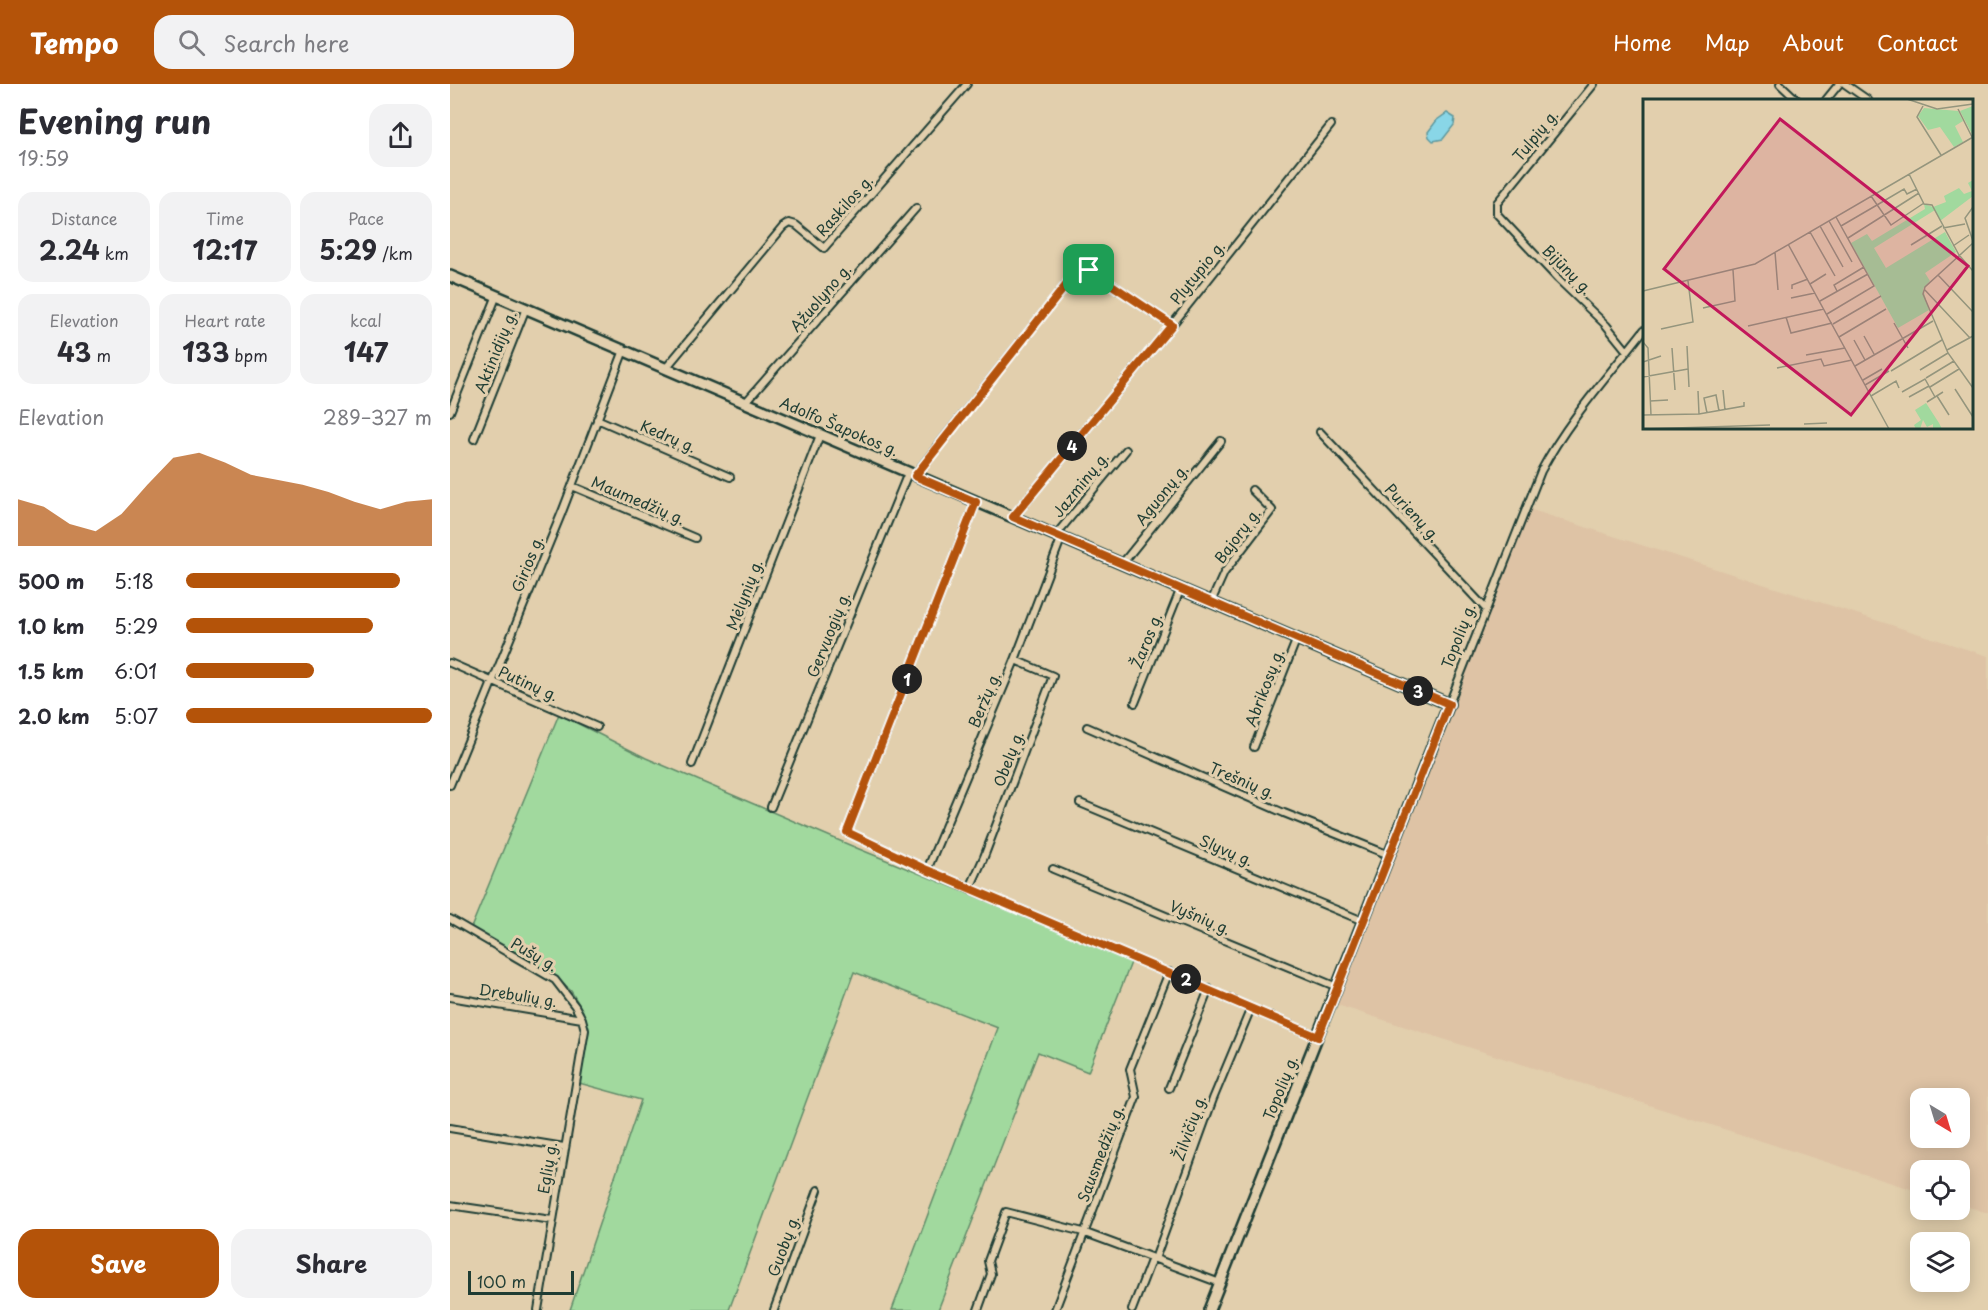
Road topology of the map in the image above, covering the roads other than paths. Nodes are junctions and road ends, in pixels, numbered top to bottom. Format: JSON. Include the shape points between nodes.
{"nodes":[{"id":1,"x":967,"y":84,"type":"edge"},
{"id":2,"x":1594,"y":84,"type":"edge"},
{"id":3,"x":1780,"y":84,"type":"edge"},
{"id":4,"x":1839,"y":84,"type":"edge"},
{"id":5,"x":1845,"y":84,"type":"edge"},
{"id":6,"x":1796,"y":99,"type":"edge"},
{"id":7,"x":1827,"y":99,"type":"edge"},
{"id":8,"x":1867,"y":99,"type":"edge"},
{"id":9,"x":1331,"y":125,"type":"dead end"},
{"id":10,"x":1497,"y":202,"type":"joint"},
{"id":11,"x":916,"y":208,"type":"dead end"},
{"id":12,"x":450,"y":276,"type":"edge"},
{"id":13,"x":496,"y":295,"type":"junction"},
{"id":14,"x":526,"y":308,"type":"junction"},
{"id":15,"x":1172,"y":325,"type":"junction"},
{"id":16,"x":1643,"y":331,"type":"edge"},
{"id":17,"x":624,"y":350,"type":"junction"},
{"id":18,"x":1627,"y":351,"type":"junction"},
{"id":19,"x":666,"y":368,"type":"junction"},
{"id":20,"x":745,"y":403,"type":"junction"},
{"id":21,"x":450,"y":412,"type":"edge"},
{"id":22,"x":597,"y":419,"type":"junction"},
{"id":23,"x":1320,"y":432,"type":"dead end"},
{"id":24,"x":820,"y":435,"type":"junction"},
{"id":25,"x":474,"y":439,"type":"dead end"},
{"id":26,"x":1221,"y":441,"type":"dead end"},
{"id":27,"x":1126,"y":450,"type":"dead end"},
{"id":28,"x":911,"y":474,"type":"junction"},
{"id":29,"x":730,"y":477,"type":"dead end"},
{"id":30,"x":572,"y":486,"type":"junction"},
{"id":31,"x":1252,"y":490,"type":"dead end"},
{"id":32,"x":976,"y":502,"type":"junction"},
{"id":33,"x":1013,"y":517,"type":"junction"},
{"id":34,"x":695,"y":538,"type":"dead end"},
{"id":35,"x":1058,"y":538,"type":"junction"},
{"id":36,"x":1122,"y":564,"type":"junction"},
{"id":37,"x":1181,"y":588,"type":"junction"},
{"id":38,"x":1211,"y":602,"type":"junction"},
{"id":39,"x":1486,"y":609,"type":"junction"},
{"id":40,"x":1297,"y":638,"type":"junction"},
{"id":41,"x":1015,"y":660,"type":"junction"},
{"id":42,"x":450,"y":663,"type":"edge"},
{"id":43,"x":493,"y":681,"type":"junction"},
{"id":44,"x":1135,"y":703,"type":"dead end"},
{"id":45,"x":1449,"y":704,"type":"junction"},
{"id":46,"x":597,"y":727,"type":"dead end"},
{"id":47,"x":1087,"y":727,"type":"dead end"},
{"id":48,"x":1254,"y":747,"type":"dead end"},
{"id":49,"x":692,"y":764,"type":"dead end"},
{"id":50,"x":450,"y":785,"type":"edge"},
{"id":51,"x":1080,"y":803,"type":"dead end"},
{"id":52,"x":771,"y":807,"type":"dead end"},
{"id":53,"x":1389,"y":855,"type":"junction"},
{"id":54,"x":1053,"y":869,"type":"dead end"},
{"id":55,"x":927,"y":870,"type":"junction"},
{"id":56,"x":970,"y":888,"type":"junction"},
{"id":57,"x":450,"y":919,"type":"edge"},
{"id":58,"x":1363,"y":921,"type":"junction"},
{"id":59,"x":1169,"y":972,"type":"junction"},
{"id":60,"x":1337,"y":987,"type":"junction"},
{"id":61,"x":1209,"y":989,"type":"junction"},
{"id":62,"x":450,"y":997,"type":"edge"},
{"id":63,"x":1251,"y":1008,"type":"junction"},
{"id":64,"x":582,"y":1019,"type":"junction"},
{"id":65,"x":585,"y":1030,"type":"joint"},
{"id":66,"x":1318,"y":1037,"type":"junction"},
{"id":67,"x":1169,"y":1088,"type":"dead end"},
{"id":68,"x":450,"y":1128,"type":"edge"},
{"id":69,"x":564,"y":1147,"type":"junction"},
{"id":70,"x":818,"y":1190,"type":"dead end"},
{"id":71,"x":450,"y":1205,"type":"edge"},
{"id":72,"x":552,"y":1220,"type":"junction"},
{"id":73,"x":1083,"y":1232,"type":"junction"},
{"id":74,"x":1154,"y":1258,"type":"junction"},
{"id":75,"x":1220,"y":1283,"type":"junction"},
{"id":76,"x":538,"y":1310,"type":"edge"},
{"id":77,"x":774,"y":1310,"type":"edge"},
{"id":78,"x":978,"y":1310,"type":"edge"},
{"id":79,"x":1055,"y":1310,"type":"edge"},
{"id":80,"x":1132,"y":1310,"type":"edge"},
{"id":81,"x":1209,"y":1310,"type":"edge"}],
"edges":[{"from":1,"to":19,"type":"street","name":"Raskilos g.","via":[[824,248],[796,225],[789,223],[783,227]]},
{"from":2,"to":10,"type":"street","name":"Tulpių g."},
{"from":3,"to":6,"type":"street"},
{"from":4,"to":7,"type":"street"},
{"from":5,"to":8,"type":"street"},
{"from":9,"to":15,"type":"street","name":"Plytupio g."},
{"from":10,"to":18,"type":"street","name":"Bijūnų g.","via":[[1497,214]]},
{"from":11,"to":20,"type":"street","name":"Ąžuolyno g."},
{"from":12,"to":13,"type":"street","name":"Adolfo Šapokos g."},
{"from":13,"to":14,"type":"street","name":"Adolfo Šapokos g."},
{"from":13,"to":21,"type":"street"},
{"from":14,"to":17,"type":"street","name":"Adolfo Šapokos g."},
{"from":14,"to":25,"type":"street","name":"Aktinidijų g."},
{"from":15,"to":28,"type":"street","name":"Gervuogių g.","via":[[1082,265]]},
{"from":15,"to":33,"type":"street","name":"Plytupio g."},
{"from":16,"to":18,"type":"street","name":"Topolių g."},
{"from":17,"to":19,"type":"street","name":"Adolfo Šapokos g."},
{"from":17,"to":22,"type":"street","name":"Girios g."},
{"from":18,"to":39,"type":"street","name":"Topolių g.","via":[[1552,450]]},
{"from":19,"to":20,"type":"street","name":"Adolfo Šapokos g."},
{"from":20,"to":24,"type":"street","name":"Adolfo Šapokos g."},
{"from":22,"to":29,"type":"street","name":"Kedrų g."},
{"from":22,"to":30,"type":"street","name":"Girios g."},
{"from":23,"to":39,"type":"street","name":"Purienų g."},
{"from":24,"to":28,"type":"street","name":"Adolfo Šapokos g."},
{"from":24,"to":49,"type":"street","name":"Mėlynių g."},
{"from":26,"to":36,"type":"street","name":"Aguonų g."},
{"from":27,"to":35,"type":"street","name":"Jazminų g."},
{"from":28,"to":32,"type":"street","name":"Adolfo Šapokos g."},
{"from":28,"to":52,"type":"street","name":"Gervuogių g."},
{"from":30,"to":34,"type":"street","name":"Maumedžių g."},
{"from":30,"to":43,"type":"street","name":"Girios g."},
{"from":31,"to":38,"type":"street","name":"Bajorų g.","via":[[1272,510],[1224,573]]},
{"from":32,"to":33,"type":"street","name":"Adolfo Šapokos g."},
{"from":32,"to":55,"type":"street","via":[[847,832]]},
{"from":33,"to":35,"type":"street","name":"Adolfo Šapokos g."},
{"from":35,"to":36,"type":"street","name":"Adolfo Šapokos g."},
{"from":35,"to":41,"type":"street","name":"Beržų g."},
{"from":36,"to":37,"type":"street","name":"Adolfo Šapokos g."},
{"from":37,"to":38,"type":"street","name":"Adolfo Šapokos g."},
{"from":37,"to":44,"type":"street","name":"Žaros g."},
{"from":38,"to":40,"type":"street","name":"Adolfo Šapokos g."},
{"from":39,"to":45,"type":"street","name":"Topolių g."},
{"from":40,"to":45,"type":"street","name":"Adolfo Šapokos g."},
{"from":40,"to":48,"type":"street","name":"Abrikosų g."},
{"from":41,"to":55,"type":"street","name":"Beržų g."},
{"from":41,"to":56,"type":"street","name":"Obelų g.","via":[[1053,676]]},
{"from":42,"to":43,"type":"street","name":"Putinų g."},
{"from":43,"to":46,"type":"street","name":"Putinų g."},
{"from":43,"to":50,"type":"street","name":"Girios g."},
{"from":45,"to":53,"type":"street","name":"Topolių g."},
{"from":47,"to":53,"type":"street","name":"Trešnių g."},
{"from":51,"to":58,"type":"street","name":"Slyvų g."},
{"from":53,"to":58,"type":"street","name":"Topolių g."},
{"from":54,"to":60,"type":"street","name":"Vyšnių g."},
{"from":55,"to":56,"type":"street"},
{"from":56,"to":59,"type":"street"},
{"from":57,"to":64,"type":"street","name":"Pušų g.","via":[[555,980]]},
{"from":58,"to":60,"type":"street","name":"Topolių g."},
{"from":59,"to":61,"type":"street"},
{"from":59,"to":73,"type":"street","name":"Sausmedžių g.","via":[[1130,1069],[1136,1097]]},
{"from":60,"to":66,"type":"street","name":"Topolių g."},
{"from":61,"to":63,"type":"street"},
{"from":61,"to":67,"type":"street"},
{"from":62,"to":64,"type":"street","name":"Drebulių g."},
{"from":63,"to":66,"type":"street"},
{"from":63,"to":74,"type":"street","name":"Žilvičių g."},
{"from":64,"to":65,"type":"street","name":"Pušų g."},
{"from":65,"to":69,"type":"street","name":"Eglių g."},
{"from":66,"to":75,"type":"street","name":"Topolių g."},
{"from":68,"to":69,"type":"street"},
{"from":69,"to":72,"type":"street","name":"Eglių g."},
{"from":70,"to":77,"type":"street","name":"Guobų g."},
{"from":71,"to":72,"type":"street"},
{"from":72,"to":76,"type":"street","name":"Eglių g."},
{"from":73,"to":74,"type":"street"},
{"from":73,"to":78,"type":"street","via":[[1006,1212],[988,1262],[991,1274]]},
{"from":73,"to":79,"type":"street","name":"Sausmedžių g."},
{"from":74,"to":75,"type":"street"},
{"from":74,"to":80,"type":"street","name":"Žilvičių g."},
{"from":75,"to":81,"type":"street","name":"Topolių g."}]}
